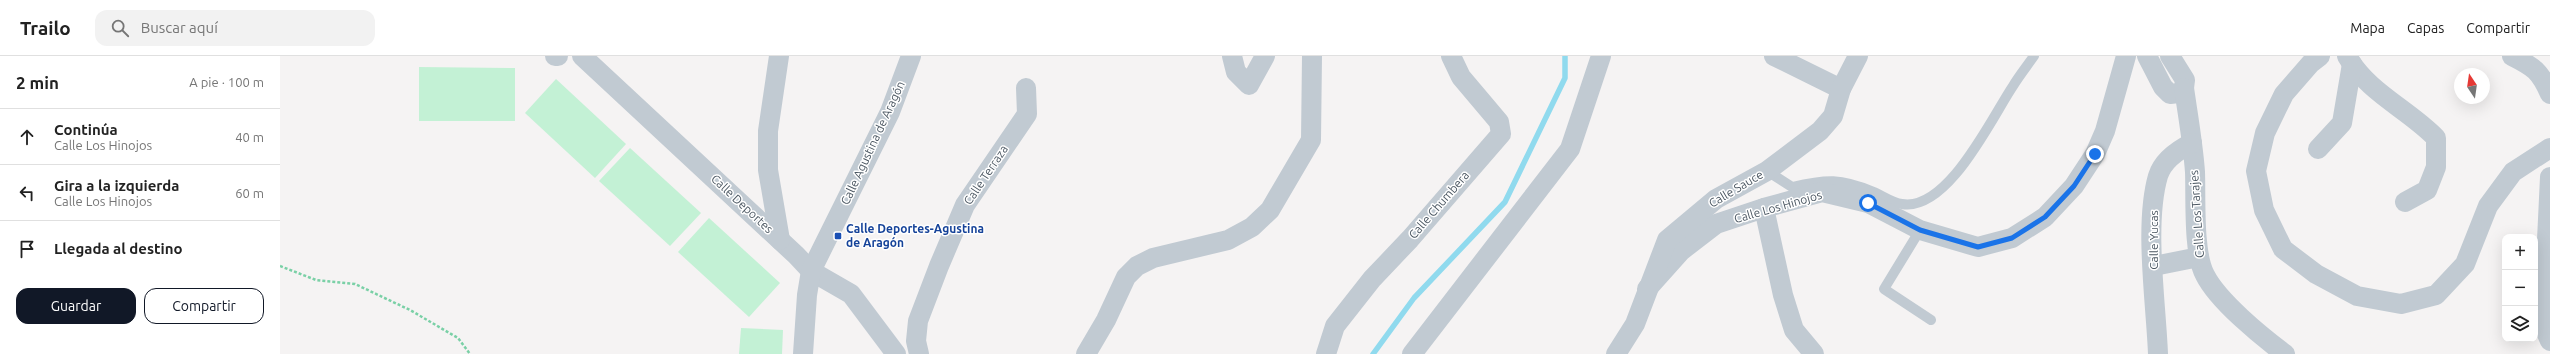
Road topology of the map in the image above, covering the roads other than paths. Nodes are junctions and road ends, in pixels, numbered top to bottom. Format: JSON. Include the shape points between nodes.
{"nodes":[{"id":1,"x":582,"y":56,"type":"edge"},
{"id":2,"x":779,"y":56,"type":"edge"},
{"id":3,"x":911,"y":56,"type":"edge"},
{"id":4,"x":1232,"y":56,"type":"edge"},
{"id":5,"x":1265,"y":56,"type":"edge"},
{"id":6,"x":1312,"y":56,"type":"edge"},
{"id":7,"x":1451,"y":56,"type":"edge"},
{"id":8,"x":1601,"y":56,"type":"edge"},
{"id":9,"x":1774,"y":56,"type":"edge"},
{"id":10,"x":1858,"y":56,"type":"edge"},
{"id":11,"x":2034,"y":56,"type":"edge"},
{"id":12,"x":2126,"y":56,"type":"edge"},
{"id":13,"x":2147,"y":56,"type":"edge"},
{"id":14,"x":2170,"y":56,"type":"edge"},
{"id":15,"x":2320,"y":56,"type":"edge"},
{"id":16,"x":2512,"y":56,"type":"edge"},
{"id":17,"x":2349,"y":60,"type":"edge"},
{"id":18,"x":1026,"y":88,"type":"dead end"},
{"id":19,"x":2184,"y":88,"type":"junction"},
{"id":20,"x":1841,"y":89,"type":"junction"},
{"id":21,"x":2550,"y":94,"type":"edge"},
{"id":22,"x":2192,"y":143,"type":"junction"},
{"id":23,"x":2550,"y":148,"type":"edge"},
{"id":24,"x":2318,"y":150,"type":"dead end"},
{"id":25,"x":1767,"y":171,"type":"junction"},
{"id":26,"x":2550,"y":177,"type":"edge"},
{"id":27,"x":2405,"y":202,"type":"dead end"},
{"id":28,"x":1764,"y":208,"type":"junction"},
{"id":29,"x":1920,"y":230,"type":"junction"},
{"id":30,"x":780,"y":240,"type":"junction"},
{"id":31,"x":2198,"y":257,"type":"junction"},
{"id":32,"x":2154,"y":266,"type":"junction"},
{"id":33,"x":811,"y":271,"type":"junction"},
{"id":34,"x":1648,"y":289,"type":"junction"},
{"id":35,"x":1931,"y":320,"type":"dead end"},
{"id":36,"x":2550,"y":341,"type":"edge"},
{"id":37,"x":803,"y":354,"type":"edge"},
{"id":38,"x":896,"y":354,"type":"edge"},
{"id":39,"x":919,"y":354,"type":"edge"},
{"id":40,"x":1086,"y":354,"type":"edge"},
{"id":41,"x":1326,"y":354,"type":"edge"},
{"id":42,"x":1412,"y":354,"type":"edge"},
{"id":43,"x":1616,"y":354,"type":"edge"},
{"id":44,"x":1814,"y":354,"type":"edge"},
{"id":45,"x":2158,"y":354,"type":"edge"},
{"id":46,"x":2285,"y":354,"type":"edge"}],
"edges":[{"from":1,"to":30,"type":"street","name":"Calle Deportes"},
{"from":2,"to":30,"type":"street","via":[[768,131],[768,170]]},
{"from":3,"to":33,"type":"street","name":"Calle Agustina de Aragón","via":[[890,112]]},
{"from":4,"to":5,"type":"street","via":[[1236,72],[1249,85]]},
{"from":6,"to":40,"type":"street","via":[[1312,140],[1270,210],[1252,226],[1228,240],[1153,258],[1137,266],[1126,278]]},
{"from":7,"to":41,"type":"street","name":"Calle Chumbera","via":[[1460,77],[1500,122],[1501,134],[1372,279],[1335,326]]},
{"from":8,"to":42,"type":"street","via":[[1570,149]]},
{"from":9,"to":20,"type":"street"},
{"from":10,"to":20,"type":"street","name":"Calle Sauce"},
{"from":11,"to":25,"type":"lane","via":[[2012,86],[1969,159],[1951,179],[1919,204],[1902,204],[1856,185],[1826,180],[1792,187]]},
{"from":12,"to":29,"type":"street","name":"Calle Los Hinojos","via":[[2105,131],[2095,154],[2074,186],[2045,217],[2012,238],[1978,247]]},
{"from":13,"to":19,"type":"street","via":[[2163,87],[2170,94],[2179,93]]},
{"from":14,"to":19,"type":"street","via":[[2185,80]]},
{"from":15,"to":23,"type":"street","via":[[2311,62],[2284,94],[2266,133],[2256,171],[2264,210],[2283,249],[2316,274],[2357,296],[2401,304],[2436,295],[2464,264],[2488,206],[2513,172]]},
{"from":16,"to":21,"type":"street","via":[[2532,66],[2542,76]]},
{"from":17,"to":24,"type":"street","via":[[2342,123]]},
{"from":17,"to":27,"type":"street","via":[[2374,89],[2423,125],[2436,138],[2436,167],[2427,190]]},
{"from":18,"to":39,"type":"street","name":"Calle Terraza","via":[[1027,114],[965,205],[939,266],[918,321],[916,341]]},
{"from":19,"to":22,"type":"street","name":"Calle Los Tarajes"},
{"from":20,"to":25,"type":"street","name":"Calle Sauce","via":[[1833,116],[1820,131]]},
{"from":22,"to":31,"type":"street","name":"Calle Los Tarajes"},
{"from":22,"to":32,"type":"street","name":"Calle Yucas","via":[[2175,151],[2158,175],[2151,218]]},
{"from":25,"to":34,"type":"street","name":"Calle Sauce","via":[[1716,199],[1666,240]]},
{"from":26,"to":36,"type":"street","via":[[2544,303],[2546,332]]},
{"from":28,"to":29,"type":"street","name":"Calle Los Hinojos","via":[[1822,192],[1868,203]]},
{"from":28,"to":34,"type":"street","name":"Calle Los Hinojos","via":[[1716,224],[1680,251]]},
{"from":28,"to":44,"type":"street","via":[[1783,295],[1794,330]]},
{"from":29,"to":35,"type":"lane","via":[[1884,289]]},
{"from":30,"to":33,"type":"street","name":"Calle Deportes"},
{"from":31,"to":32,"type":"street"},
{"from":31,"to":46,"type":"street","name":"Calle Los Tarajes","via":[[2204,274],[2214,290],[2264,338]]},
{"from":32,"to":45,"type":"street","name":"Calle Yucas"},
{"from":33,"to":37,"type":"street","name":"Calle Agustina de Aragón"},
{"from":33,"to":38,"type":"street","name":"Calle Deportes","via":[[851,294]]},
{"from":34,"to":43,"type":"street","name":"Calle Sauce","via":[[1634,324]]}]}
